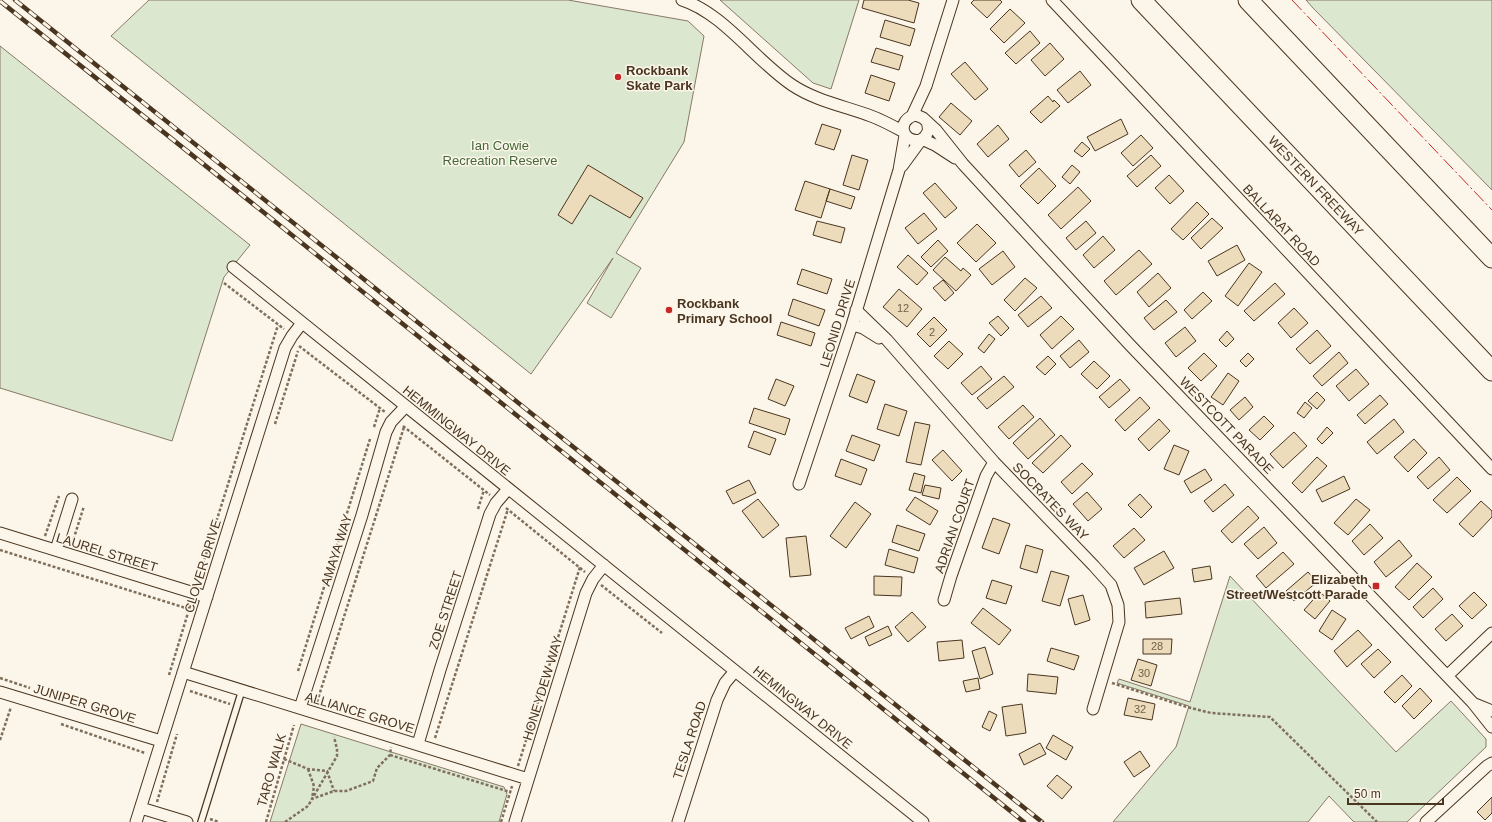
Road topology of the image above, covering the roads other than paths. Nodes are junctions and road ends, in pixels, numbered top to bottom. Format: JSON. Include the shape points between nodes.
{"nodes":[{"id":1,"x":682,"y":0,"type":"edge"},
{"id":2,"x":953,"y":0,"type":"edge"},
{"id":3,"x":1052,"y":0,"type":"edge"},
{"id":4,"x":1141,"y":0,"type":"edge"},
{"id":5,"x":1248,"y":0,"type":"edge"},
{"id":6,"x":926,"y":86,"type":"junction"},
{"id":7,"x":872,"y":116,"type":"junction"},
{"id":8,"x":911,"y":117,"type":"junction"},
{"id":9,"x":926,"y":121,"type":"junction"},
{"id":10,"x":904,"y":133,"type":"junction"},
{"id":11,"x":921,"y":139,"type":"junction"},
{"id":12,"x":963,"y":164,"type":"junction"},
{"id":13,"x":899,"y":170,"type":"junction"},
{"id":14,"x":1492,"y":258,"type":"edge"},
{"id":15,"x":233,"y":267,"type":"dead end"},
{"id":16,"x":856,"y":310,"type":"junction"},
{"id":17,"x":302,"y":323,"type":"junction"},
{"id":18,"x":852,"y":325,"type":"junction"},
{"id":19,"x":887,"y":340,"type":"junction"},
{"id":20,"x":1492,"y":371,"type":"edge"},
{"id":21,"x":406,"y":406,"type":"junction"},
{"id":22,"x":994,"y":462,"type":"junction"},
{"id":23,"x":1492,"y":469,"type":"edge"},
{"id":24,"x":799,"y":484,"type":"dead end"},
{"id":25,"x":508,"y":489,"type":"junction"},
{"id":26,"x":72,"y":498,"type":"dead end"},
{"id":27,"x":0,"y":533,"type":"edge"},
{"id":28,"x":56,"y":550,"type":"junction"},
{"id":29,"x":604,"y":565,"type":"junction"},
{"id":30,"x":207,"y":597,"type":"junction"},
{"id":31,"x":944,"y":600,"type":"dead end"},
{"id":32,"x":664,"y":614,"type":"joint"},
{"id":33,"x":1492,"y":633,"type":"edge"},
{"id":34,"x":735,"y":671,"type":"junction"},
{"id":35,"x":183,"y":672,"type":"junction"},
{"id":36,"x":1447,"y":676,"type":"junction"},
{"id":37,"x":242,"y":690,"type":"junction"},
{"id":38,"x":0,"y":692,"type":"edge"},
{"id":39,"x":1473,"y":703,"type":"junction"},
{"id":40,"x":300,"y":708,"type":"junction"},
{"id":41,"x":1093,"y":709,"type":"dead end"},
{"id":42,"x":1492,"y":710,"type":"edge"},
{"id":43,"x":1492,"y":727,"type":"edge"},
{"id":44,"x":161,"y":741,"type":"junction"},
{"id":45,"x":418,"y":744,"type":"junction"},
{"id":46,"x":1490,"y":762,"type":"edge"},
{"id":47,"x":528,"y":779,"type":"junction"},
{"id":48,"x":141,"y":808,"type":"junction"},
{"id":49,"x":136,"y":822,"type":"edge"},
{"id":50,"x":187,"y":822,"type":"edge"},
{"id":51,"x":201,"y":822,"type":"edge"},
{"id":52,"x":515,"y":822,"type":"edge"},
{"id":53,"x":679,"y":822,"type":"edge"},
{"id":54,"x":924,"y":822,"type":"edge"},
{"id":55,"x":1426,"y":822,"type":"edge"}],
"edges":[{"from":1,"to":7,"type":"street","via":[[707,12],[791,84],[807,94]]},
{"from":2,"to":6,"type":"street"},
{"from":3,"to":23,"type":"street","name":"BALLARAT ROAD"},
{"from":4,"to":20,"type":"highway","name":"WESTERN FREEWAY"},
{"from":5,"to":14,"type":"highway"},
{"from":6,"to":8,"type":"street"},
{"from":6,"to":9,"type":"street"},
{"from":7,"to":8,"type":"street","via":[[900,119]]},
{"from":7,"to":10,"type":"street"},
{"from":8,"to":9,"type":"street","via":[[920,116]]},
{"from":8,"to":10,"type":"street","via":[[904,124]]},
{"from":9,"to":11,"type":"street","via":[[928,133]]},
{"from":9,"to":12,"type":"street","name":"WESTCOTT PARADE"},
{"from":10,"to":11,"type":"street","via":[[912,140]]},
{"from":10,"to":13,"type":"street","name":"LEONID DRIVE"},
{"from":11,"to":12,"type":"street","name":"WESTCOTT PARADE","via":[[935,144]]},
{"from":11,"to":13,"type":"street","name":"LEONID DRIVE"},
{"from":12,"to":36,"type":"street","name":"WESTCOTT PARADE","via":[[1130,344]]},
{"from":13,"to":16,"type":"street","name":"LEONID DRIVE"},
{"from":15,"to":17,"type":"street","name":"HEMMINGWAY DRIVE"},
{"from":16,"to":18,"type":"street","name":"LEONID DRIVE"},
{"from":16,"to":19,"type":"street","name":"SOCRATES WAY"},
{"from":17,"to":21,"type":"street","name":"HEMMINGWAY DRIVE"},
{"from":17,"to":30,"type":"street","name":"CLOVER DRIVE","via":[[285,348]]},
{"from":18,"to":19,"type":"street","name":"SOCRATES WAY"},
{"from":18,"to":24,"type":"street","name":"LEONID DRIVE"},
{"from":19,"to":22,"type":"street","name":"SOCRATES WAY"},
{"from":21,"to":25,"type":"street","name":"HEMMINGWAY DRIVE"},
{"from":21,"to":40,"type":"street","name":"AMAYA WAY","via":[[391,422],[386,432]]},
{"from":22,"to":31,"type":"street","name":"ADRIAN COURT","via":[[986,476],[950,576]]},
{"from":22,"to":41,"type":"street","name":"SOCRATES WAY","via":[[1111,585],[1118,605],[1119,622]]},
{"from":25,"to":29,"type":"street","name":"HEMMINGWAY DRIVE"},
{"from":25,"to":45,"type":"street","name":"ZOE STREET","via":[[490,514]]},
{"from":26,"to":28,"type":"street"},
{"from":27,"to":28,"type":"street","name":"LAUREL STREET"},
{"from":28,"to":30,"type":"street","name":"LAUREL STREET"},
{"from":29,"to":32,"type":"street","name":"HEMMINGWAY DRIVE"},
{"from":29,"to":47,"type":"street","name":"HONEYDEW WAY","via":[[586,593]]},
{"from":30,"to":35,"type":"street","name":"CLOVER DRIVE"},
{"from":32,"to":34,"type":"street","name":"HEMINGWAY DRIVE"},
{"from":33,"to":36,"type":"street"},
{"from":34,"to":53,"type":"street","name":"TESLA ROAD","via":[[725,683],[717,700]]},
{"from":34,"to":54,"type":"street","name":"HEMINGWAY DRIVE"},
{"from":35,"to":37,"type":"street","name":"ALLIANCE GROVE"},
{"from":35,"to":44,"type":"street","name":"CLOVER DRIVE"},
{"from":36,"to":39,"type":"street","name":"WESTCOTT PARADE"},
{"from":37,"to":40,"type":"street","name":"ALLIANCE GROVE"},
{"from":37,"to":51,"type":"lane"},
{"from":38,"to":44,"type":"street","name":"JUNIPER GROVE"},
{"from":39,"to":42,"type":"street","name":"WESTCOTT PARADE"},
{"from":39,"to":43,"type":"street","name":"WESTCOTT PARADE"},
{"from":40,"to":45,"type":"street","name":"ALLIANCE GROVE"},
{"from":44,"to":48,"type":"street","name":"CLOVER DRIVE"},
{"from":45,"to":47,"type":"street","name":"ALLIANCE GROVE"},
{"from":46,"to":55,"type":"street"},
{"from":47,"to":52,"type":"street","name":"HONEYDEW WAY"},
{"from":48,"to":49,"type":"street","name":"CLOVER DRIVE"},
{"from":48,"to":50,"type":"street"}]}
